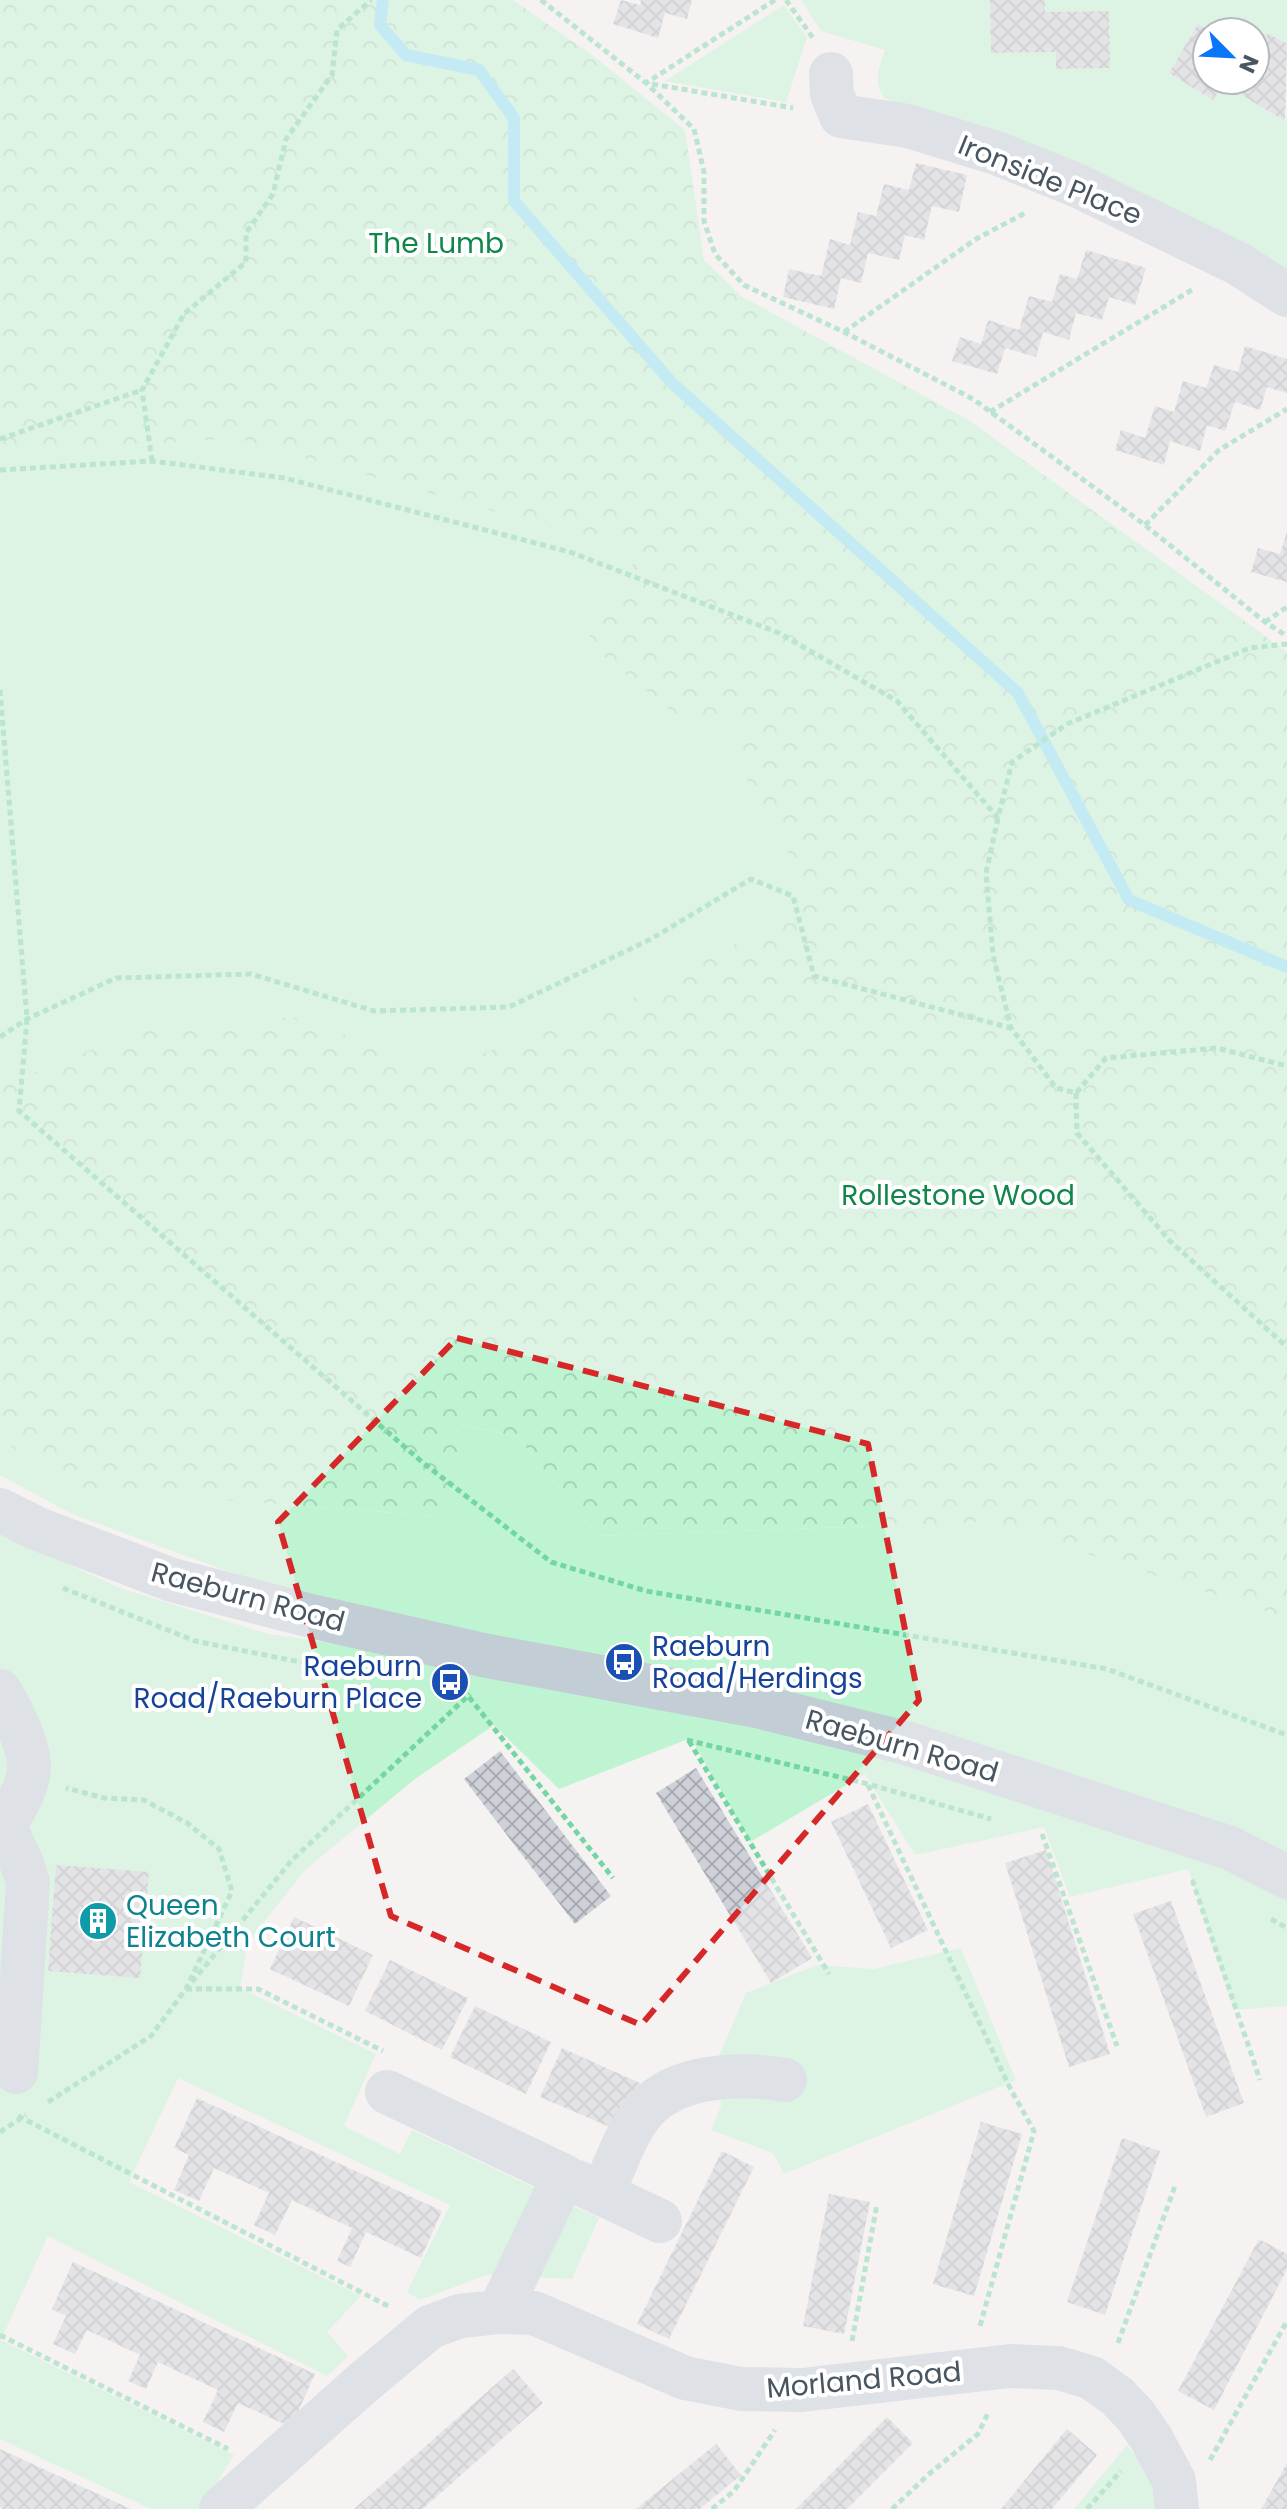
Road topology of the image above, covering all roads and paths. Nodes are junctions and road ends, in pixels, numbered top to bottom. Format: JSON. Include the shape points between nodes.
{"nodes":[{"id":1,"x":371,"y":0,"type":"edge"},
{"id":2,"x":541,"y":0,"type":"edge"},
{"id":3,"x":775,"y":0,"type":"edge"},
{"id":4,"x":786,"y":0,"type":"edge"},
{"id":5,"x":822,"y":55,"type":"joint"},
{"id":6,"x":646,"y":83,"type":"junction"},
{"id":7,"x":841,"y":116,"type":"junction"},
{"id":8,"x":1076,"y":185,"type":"junction"},
{"id":9,"x":1237,"y":263,"type":"junction"},
{"id":10,"x":1287,"y":295,"type":"edge"},
{"id":11,"x":844,"y":332,"type":"junction"},
{"id":12,"x":142,"y":390,"type":"junction"},
{"id":13,"x":1287,"y":409,"type":"edge"},
{"id":14,"x":990,"y":412,"type":"junction"},
{"id":15,"x":0,"y":439,"type":"edge"},
{"id":16,"x":152,"y":461,"type":"junction"},
{"id":17,"x":0,"y":470,"type":"edge"},
{"id":18,"x":1145,"y":525,"type":"junction"},
{"id":19,"x":1287,"y":607,"type":"edge"},
{"id":20,"x":1265,"y":622,"type":"junction"},
{"id":21,"x":1287,"y":636,"type":"edge"},
{"id":22,"x":1287,"y":644,"type":"edge"},
{"id":23,"x":0,"y":690,"type":"edge"},
{"id":24,"x":998,"y":818,"type":"junction"},
{"id":25,"x":27,"y":1019,"type":"junction"},
{"id":26,"x":1011,"y":1028,"type":"junction"},
{"id":27,"x":0,"y":1037,"type":"edge"},
{"id":28,"x":1287,"y":1066,"type":"edge"},
{"id":29,"x":1076,"y":1093,"type":"junction"},
{"id":30,"x":1287,"y":1347,"type":"edge"},
{"id":31,"x":0,"y":1510,"type":"edge"},
{"id":32,"x":55,"y":1584,"type":"dead end"},
{"id":33,"x":483,"y":1655,"type":"junction"},
{"id":34,"x":351,"y":1672,"type":"dead end"},
{"id":35,"x":0,"y":1691,"type":"edge"},
{"id":36,"x":454,"y":1694,"type":"dead end"},
{"id":37,"x":469,"y":1697,"type":"junction"},
{"id":38,"x":483,"y":1700,"type":"dead end"},
{"id":39,"x":1287,"y":1735,"type":"edge"},
{"id":40,"x":674,"y":1737,"type":"dead end"},
{"id":41,"x":689,"y":1740,"type":"junction"},
{"id":42,"x":29,"y":1766,"type":"junction"},
{"id":43,"x":868,"y":1784,"type":"junction"},
{"id":44,"x":999,"y":1821,"type":"dead end"},
{"id":45,"x":2,"y":1826,"type":"edge"},
{"id":46,"x":1028,"y":1829,"type":"dead end"},
{"id":47,"x":1042,"y":1834,"type":"junction"},
{"id":48,"x":1058,"y":1838,"type":"dead end"},
{"id":49,"x":1270,"y":1868,"type":"edge"},
{"id":50,"x":613,"y":1878,"type":"dead end"},
{"id":51,"x":1178,"y":1878,"type":"dead end"},
{"id":52,"x":1193,"y":1882,"type":"junction"},
{"id":53,"x":1206,"y":1888,"type":"dead end"},
{"id":54,"x":1260,"y":1914,"type":"dead end"},
{"id":55,"x":1287,"y":1928,"type":"edge"},
{"id":56,"x":829,"y":1974,"type":"dead end"},
{"id":57,"x":186,"y":1989,"type":"junction"},
{"id":58,"x":1117,"y":2046,"type":"dead end"},
{"id":59,"x":785,"y":2080,"type":"dead end"},
{"id":60,"x":1260,"y":2080,"type":"dead end"},
{"id":61,"x":25,"y":2091,"type":"junction"},
{"id":62,"x":387,"y":2092,"type":"joint"},
{"id":63,"x":47,"y":2103,"type":"dead end"},
{"id":64,"x":19,"y":2118,"type":"junction"},
{"id":65,"x":0,"y":2132,"type":"edge"},
{"id":66,"x":583,"y":2185,"type":"junction"},
{"id":67,"x":1175,"y":2186,"type":"dead end"},
{"id":68,"x":877,"y":2204,"type":"dead end"},
{"id":69,"x":660,"y":2221,"type":"dead end"},
{"id":70,"x":499,"y":2312,"type":"junction"},
{"id":71,"x":1287,"y":2321,"type":"edge"},
{"id":72,"x":430,"y":2327,"type":"junction"},
{"id":73,"x":0,"y":2335,"type":"edge"},
{"id":74,"x":1010,"y":2366,"type":"junction"},
{"id":75,"x":967,"y":2372,"type":"junction"},
{"id":76,"x":1103,"y":2385,"type":"junction"},
{"id":77,"x":823,"y":2388,"type":"junction"},
{"id":78,"x":267,"y":2468,"type":"junction"},
{"id":79,"x":1175,"y":2495,"type":"edge"},
{"id":80,"x":221,"y":2509,"type":"edge"},
{"id":81,"x":712,"y":2509,"type":"edge"},
{"id":82,"x":892,"y":2509,"type":"edge"}],
"edges":[{"from":1,"to":12,"type":"path","via":[[337,30],[332,75],[286,139],[273,194],[246,233],[246,262],[184,314]]},
{"from":2,"to":6,"type":"path"},
{"from":3,"to":6,"type":"path"},
{"from":4,"to":5,"type":"path"},
{"from":5,"to":7,"type":"street"},
{"from":6,"to":7,"type":"path"},
{"from":6,"to":11,"type":"path","via":[[694,129],[704,172],[704,221],[715,254],[744,285]]},
{"from":7,"to":8,"type":"street","name":"Ironside Place","via":[[908,126]]},
{"from":8,"to":9,"type":"street","name":"Ironside Place"},
{"from":8,"to":11,"type":"path","via":[[976,239]]},
{"from":9,"to":10,"type":"street","name":"Ironside Place"},
{"from":9,"to":14,"type":"path"},
{"from":11,"to":14,"type":"path"},
{"from":12,"to":15,"type":"path"},
{"from":12,"to":16,"type":"path"},
{"from":13,"to":18,"type":"path","via":[[1219,450]]},
{"from":14,"to":18,"type":"path"},
{"from":16,"to":17,"type":"path"},
{"from":16,"to":24,"type":"path","via":[[284,478],[570,552],[779,633],[897,701]]},
{"from":18,"to":20,"type":"path"},
{"from":19,"to":20,"type":"path"},
{"from":20,"to":21,"type":"path"},
{"from":22,"to":24,"type":"path","via":[[1250,648],[1067,724],[1012,762]]},
{"from":23,"to":25,"type":"path"},
{"from":24,"to":26,"type":"path","via":[[986,873],[993,955]]},
{"from":25,"to":26,"type":"path","via":[[116,978],[251,974],[374,1011],[509,1007],[651,939],[751,879],[793,896],[814,976]]},
{"from":25,"to":27,"type":"path"},
{"from":25,"to":39,"type":"path","via":[[19,1111],[422,1462],[551,1562],[646,1591],[1107,1669]]},
{"from":26,"to":29,"type":"path","via":[[1056,1088]]},
{"from":28,"to":29,"type":"path","via":[[1217,1048],[1106,1058]]},
{"from":29,"to":30,"type":"path","via":[[1077,1133],[1170,1241]]},
{"from":31,"to":33,"type":"street","name":"Raeburn Road","via":[[172,1580]]},
{"from":32,"to":34,"type":"path","via":[[195,1641]]},
{"from":33,"to":37,"type":"path"},
{"from":33,"to":49,"type":"street","name":"Raeburn Road","via":[[757,1706],[906,1743],[1201,1838]]},
{"from":35,"to":42,"type":"street","via":[[16,1718]]},
{"from":36,"to":37,"type":"path"},
{"from":37,"to":38,"type":"path"},
{"from":37,"to":50,"type":"path"},
{"from":37,"to":57,"type":"path","via":[[292,1860]]},
{"from":40,"to":41,"type":"path"},
{"from":41,"to":43,"type":"path"},
{"from":41,"to":56,"type":"path"},
{"from":42,"to":45,"type":"street","via":[[18,1804]]},
{"from":42,"to":57,"type":"path","via":[[61,1786],[104,1798],[144,1800],[187,1823],[219,1849],[232,1891]]},
{"from":43,"to":44,"type":"path"},
{"from":43,"to":75,"type":"path","via":[[1034,2131]]},
{"from":45,"to":61,"type":"street","via":[[28,1882]]},
{"from":46,"to":47,"type":"path"},
{"from":47,"to":48,"type":"path"},
{"from":47,"to":58,"type":"path"},
{"from":49,"to":52,"type":"path"},
{"from":51,"to":52,"type":"path"},
{"from":52,"to":53,"type":"path"},
{"from":52,"to":60,"type":"path"},
{"from":54,"to":55,"type":"path"},
{"from":57,"to":62,"type":"path","via":[[258,1989],[403,2061]]},
{"from":57,"to":63,"type":"path","via":[[151,2036]]},
{"from":59,"to":66,"type":"street","via":[[753,2075],[719,2078],[662,2096]]},
{"from":61,"to":64,"type":"path"},
{"from":61,"to":64,"type":"path","via":[[13,2101]]},
{"from":62,"to":66,"type":"street"},
{"from":64,"to":65,"type":"path"},
{"from":64,"to":72,"type":"path"},
{"from":66,"to":69,"type":"street"},
{"from":66,"to":70,"type":"street"},
{"from":67,"to":76,"type":"path"},
{"from":68,"to":77,"type":"path"},
{"from":70,"to":72,"type":"street","name":"Morland Road","via":[[460,2316]]},
{"from":70,"to":77,"type":"street","name":"Morland Road","via":[[534,2313],[685,2378],[741,2389]]},
{"from":71,"to":79,"type":"path","via":[[1200,2479]]},
{"from":72,"to":78,"type":"street","name":"Morland Road"},
{"from":73,"to":78,"type":"path"},
{"from":74,"to":75,"type":"street","name":"Morland Road"},
{"from":74,"to":76,"type":"street","name":"Morland Road","via":[[1059,2368]]},
{"from":74,"to":82,"type":"path","via":[[978,2434]]},
{"from":75,"to":77,"type":"street","name":"Morland Road"},
{"from":76,"to":79,"type":"street","name":"Morland Road","via":[[1151,2438]]},
{"from":77,"to":81,"type":"path","via":[[734,2491]]},
{"from":78,"to":80,"type":"street","name":"Morland Road"}]}
